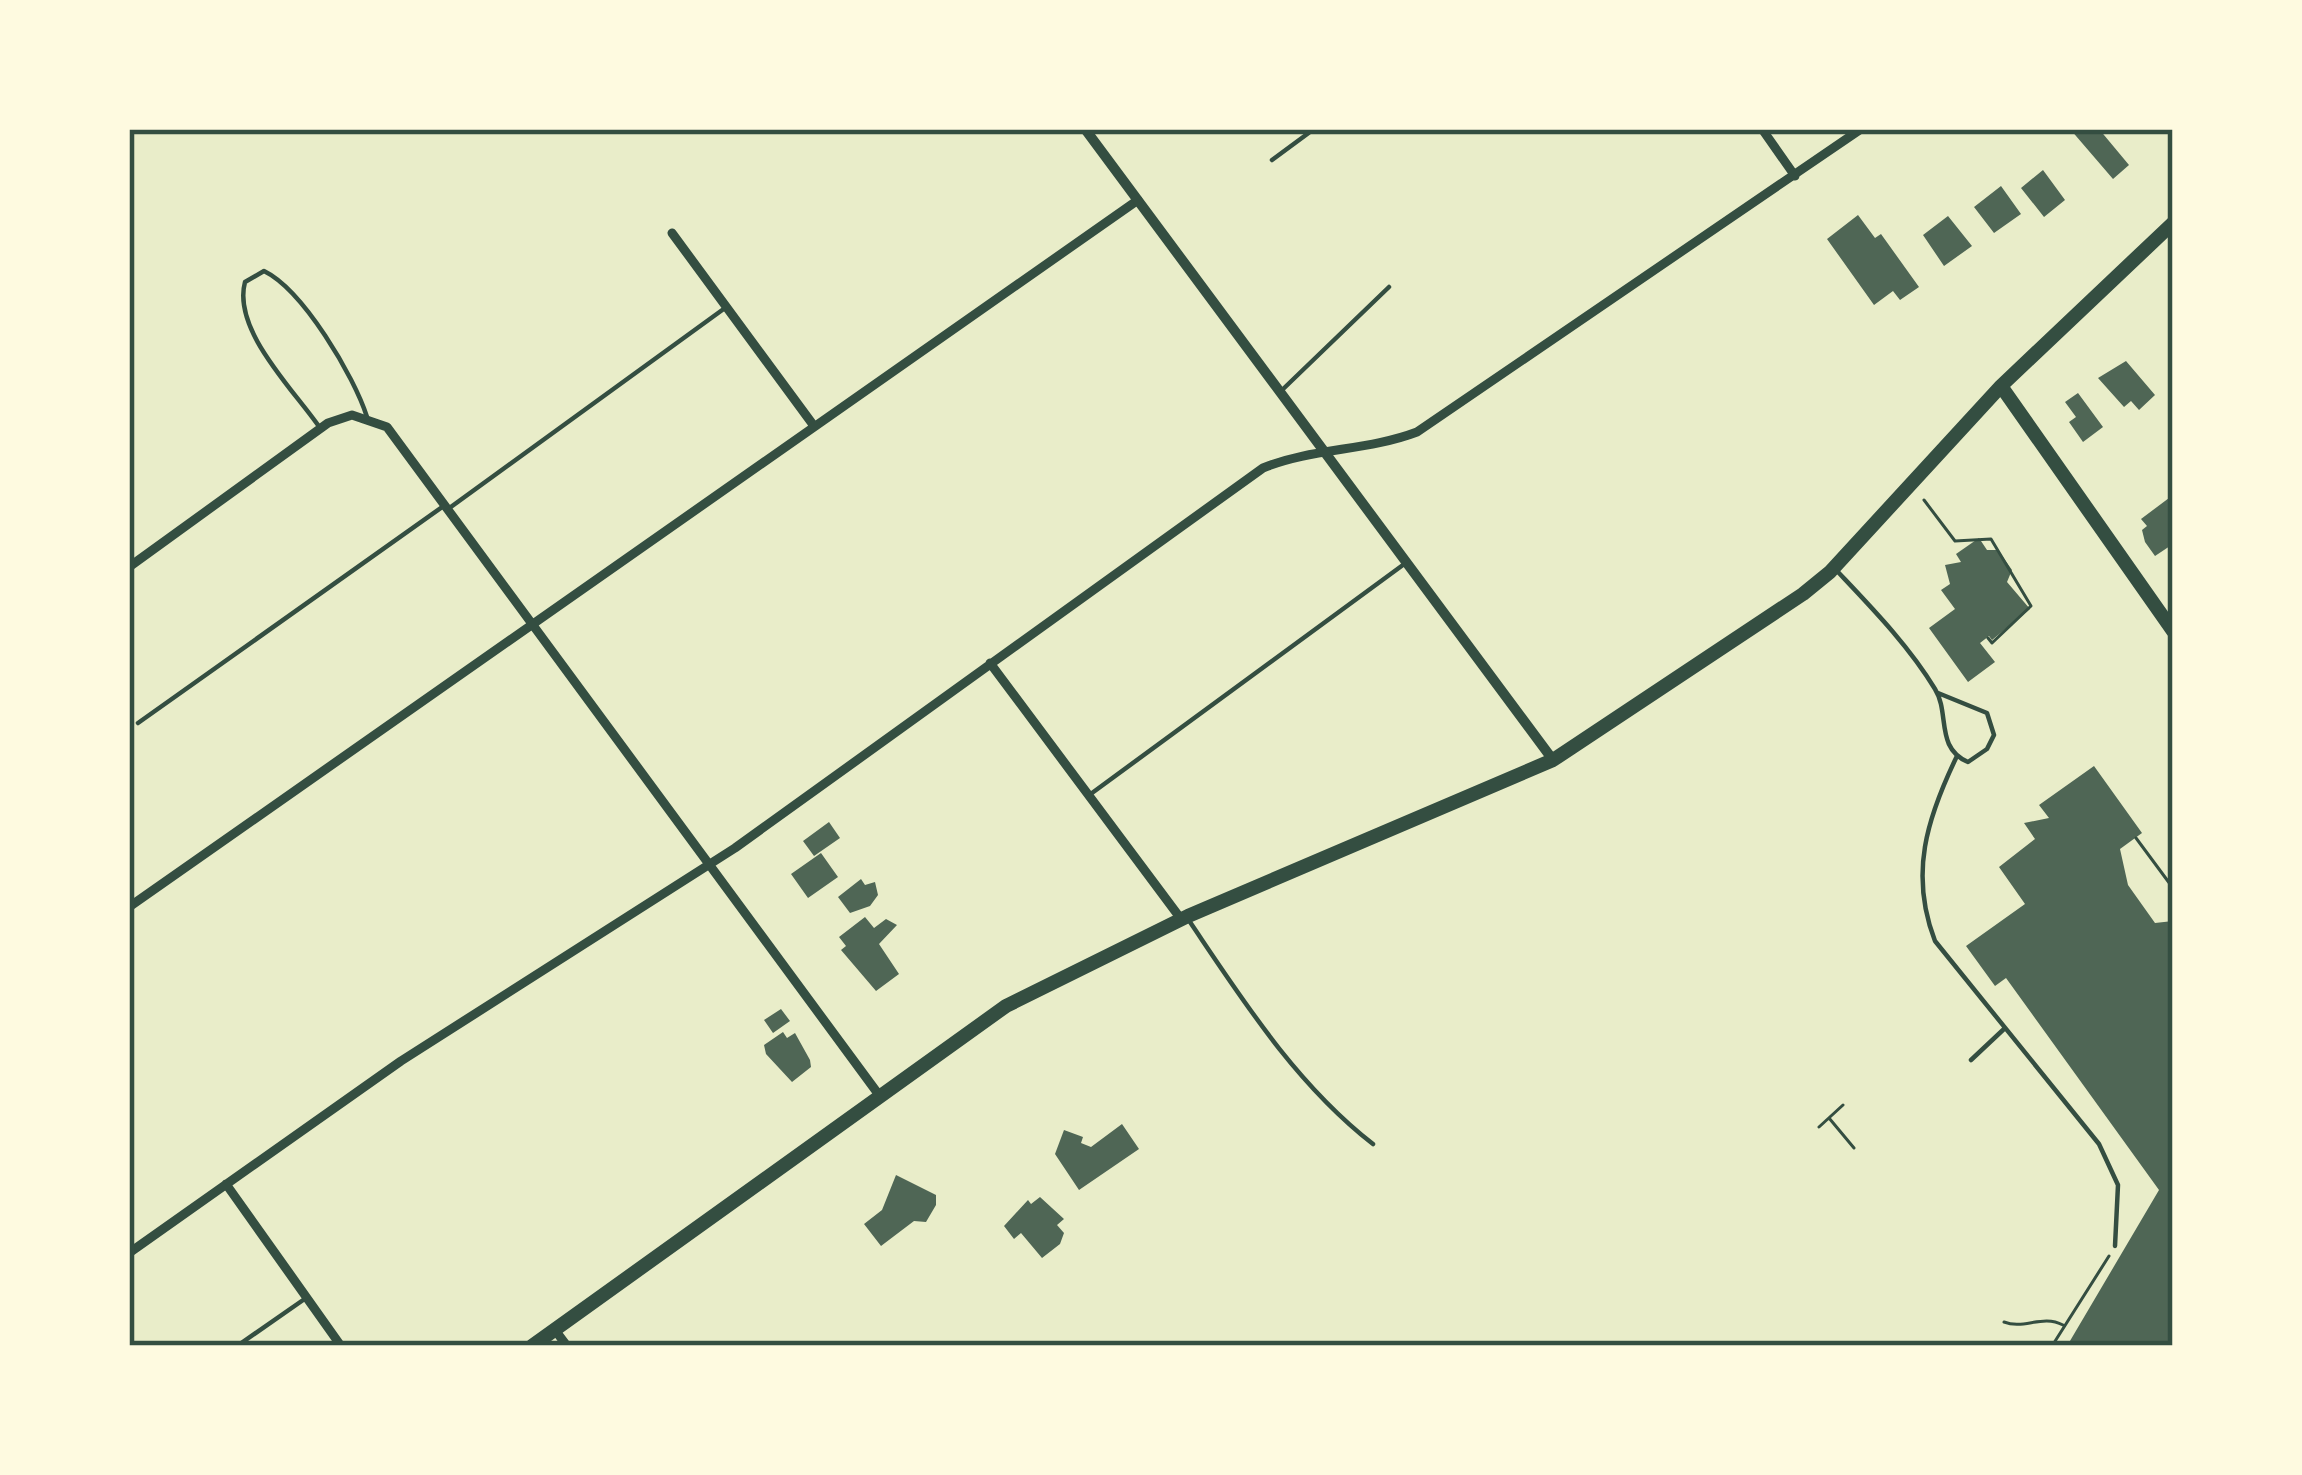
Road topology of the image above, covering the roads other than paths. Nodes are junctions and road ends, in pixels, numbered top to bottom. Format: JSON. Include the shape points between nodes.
{"nodes":[{"id":1,"x":1085,"y":129,"type":"edge"},
{"id":2,"x":1314,"y":129,"type":"edge"},
{"id":3,"x":1762,"y":129,"type":"edge"},
{"id":4,"x":1861,"y":129,"type":"edge"},
{"id":5,"x":1272,"y":160,"type":"dead end"},
{"id":6,"x":1795,"y":176,"type":"junction"},
{"id":7,"x":1138,"y":200,"type":"junction"},
{"id":8,"x":2173,"y":223,"type":"edge"},
{"id":9,"x":672,"y":233,"type":"dead end"},
{"id":10,"x":1389,"y":287,"type":"dead end"},
{"id":11,"x":727,"y":306,"type":"junction"},
{"id":12,"x":2001,"y":386,"type":"junction"},
{"id":13,"x":1280,"y":392,"type":"junction"},
{"id":14,"x":367,"y":417,"type":"junction"},
{"id":15,"x":814,"y":426,"type":"junction"},
{"id":16,"x":320,"y":428,"type":"junction"},
{"id":17,"x":1326,"y":453,"type":"junction"},
{"id":18,"x":446,"y":507,"type":"junction"},
{"id":19,"x":1406,"y":562,"type":"junction"},
{"id":20,"x":129,"y":567,"type":"edge"},
{"id":21,"x":1834,"y":568,"type":"junction"},
{"id":22,"x":532,"y":623,"type":"junction"},
{"id":23,"x":2173,"y":631,"type":"edge"},
{"id":24,"x":990,"y":663,"type":"junction"},
{"id":25,"x":1939,"y":693,"type":"junction"},
{"id":26,"x":138,"y":723,"type":"dead end"},
{"id":27,"x":1957,"y":756,"type":"junction"},
{"id":28,"x":1553,"y":760,"type":"junction"},
{"id":29,"x":1089,"y":796,"type":"junction"},
{"id":30,"x":709,"y":866,"type":"junction"},
{"id":31,"x":129,"y":907,"type":"edge"},
{"id":32,"x":1185,"y":918,"type":"junction"},
{"id":33,"x":2004,"y":1029,"type":"junction"},
{"id":34,"x":1971,"y":1060,"type":"dead end"},
{"id":35,"x":879,"y":1095,"type":"junction"},
{"id":36,"x":1372,"y":1144,"type":"dead end"},
{"id":37,"x":226,"y":1184,"type":"junction"},
{"id":38,"x":2115,"y":1246,"type":"road end"},
{"id":39,"x":129,"y":1253,"type":"edge"},
{"id":40,"x":306,"y":1298,"type":"junction"},
{"id":41,"x":555,"y":1330,"type":"junction"},
{"id":42,"x":237,"y":1346,"type":"edge"},
{"id":43,"x":341,"y":1346,"type":"edge"},
{"id":44,"x":532,"y":1346,"type":"edge"},
{"id":45,"x":567,"y":1346,"type":"edge"}],
"edges":[{"from":1,"to":7,"type":"street"},
{"from":2,"to":5,"type":"lane"},
{"from":3,"to":6,"type":"street"},
{"from":4,"to":6,"type":"street"},
{"from":6,"to":17,"type":"street","via":[[1418,432]]},
{"from":7,"to":13,"type":"street"},
{"from":7,"to":15,"type":"street"},
{"from":8,"to":12,"type":"main road"},
{"from":9,"to":11,"type":"street"},
{"from":10,"to":13,"type":"lane"},
{"from":11,"to":15,"type":"street"},
{"from":11,"to":18,"type":"lane"},
{"from":12,"to":21,"type":"main road"},
{"from":12,"to":23,"type":"main road"},
{"from":13,"to":17,"type":"street"},
{"from":14,"to":16,"type":"street"},
{"from":14,"to":16,"type":"lane","via":[[358,387],[281,279],[265,271],[245,282],[240,300],[251,329]]},
{"from":14,"to":18,"type":"street","via":[[387,427]]},
{"from":15,"to":22,"type":"street"},
{"from":16,"to":20,"type":"street"},
{"from":17,"to":19,"type":"street"},
{"from":17,"to":24,"type":"street","via":[[1263,468]]},
{"from":18,"to":22,"type":"street"},
{"from":18,"to":26,"type":"lane"},
{"from":19,"to":28,"type":"street"},
{"from":19,"to":29,"type":"lane"},
{"from":21,"to":25,"type":"lane"},
{"from":21,"to":28,"type":"main road"},
{"from":22,"to":30,"type":"street"},
{"from":22,"to":31,"type":"street"},
{"from":24,"to":29,"type":"street"},
{"from":24,"to":30,"type":"street"},
{"from":25,"to":27,"type":"lane","via":[[1943,730]]},
{"from":25,"to":27,"type":"lane","via":[[1975,704],[1993,724],[1978,757]]},
{"from":27,"to":33,"type":"lane","via":[[1924,835],[1924,914],[1935,941]]},
{"from":28,"to":32,"type":"main road"},
{"from":29,"to":32,"type":"street"},
{"from":30,"to":35,"type":"street"},
{"from":30,"to":37,"type":"street","via":[[401,1060]]},
{"from":32,"to":35,"type":"main road","via":[[1019,998]]},
{"from":32,"to":36,"type":"lane","via":[[1289,1063]]},
{"from":33,"to":34,"type":"lane"},
{"from":33,"to":38,"type":"lane","via":[[2111,1164],[2120,1223]]},
{"from":35,"to":41,"type":"main road"},
{"from":37,"to":39,"type":"street"},
{"from":37,"to":40,"type":"street"},
{"from":40,"to":42,"type":"lane"},
{"from":40,"to":43,"type":"street"},
{"from":41,"to":44,"type":"main road"},
{"from":41,"to":45,"type":"street"}]}
